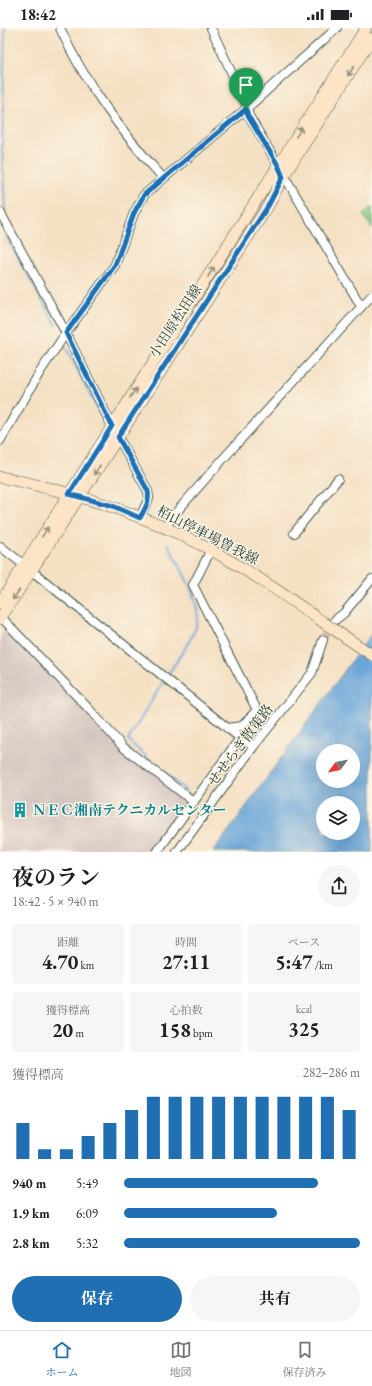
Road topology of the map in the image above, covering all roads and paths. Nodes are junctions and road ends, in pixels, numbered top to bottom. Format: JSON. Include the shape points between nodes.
{"nodes":[{"id":1,"x":60,"y":28,"type":"edge"},
{"id":2,"x":211,"y":28,"type":"edge"},
{"id":3,"x":337,"y":28,"type":"edge"},
{"id":4,"x":366,"y":28,"type":"edge"},
{"id":5,"x":372,"y":38,"type":"edge"},
{"id":6,"x":246,"y":109,"type":"junction"},
{"id":7,"x":278,"y":165,"type":"junction"},
{"id":8,"x":283,"y":177,"type":"junction"},
{"id":9,"x":162,"y":178,"type":"junction"},
{"id":10,"x":0,"y":212,"type":"edge"},
{"id":11,"x":372,"y":295,"type":"edge"},
{"id":12,"x":361,"y":306,"type":"junction"},
{"id":13,"x":66,"y":333,"type":"junction"},
{"id":14,"x":112,"y":426,"type":"junction"},
{"id":15,"x":118,"y":437,"type":"junction"},
{"id":16,"x":0,"y":441,"type":"edge"},
{"id":17,"x":0,"y":477,"type":"edge"},
{"id":18,"x":338,"y":479,"type":"dead end"},
{"id":19,"x":74,"y":495,"type":"junction"},
{"id":20,"x":143,"y":518,"type":"junction"},
{"id":21,"x":164,"y":528,"type":"junction"},
{"id":22,"x":294,"y":533,"type":"dead end"},
{"id":23,"x":0,"y":546,"type":"edge"},
{"id":24,"x":211,"y":550,"type":"junction"},
{"id":25,"x":28,"y":568,"type":"junction"},
{"id":26,"x":372,"y":579,"type":"edge"},
{"id":27,"x":0,"y":603,"type":"edge"},
{"id":28,"x":1,"y":618,"type":"edge"},
{"id":29,"x":329,"y":621,"type":"junction"},
{"id":30,"x":324,"y":640,"type":"tunnel mouth"},
{"id":31,"x":372,"y":655,"type":"edge"},
{"id":32,"x":227,"y":728,"type":"junction"},
{"id":33,"x":240,"y":738,"type":"junction"},
{"id":34,"x":254,"y":746,"type":"junction"},
{"id":35,"x":155,"y":760,"type":"dead end"},
{"id":36,"x":150,"y":768,"type":"junction"},
{"id":37,"x":194,"y":802,"type":"junction"},
{"id":38,"x":157,"y":852,"type":"edge"},
{"id":39,"x":177,"y":852,"type":"edge"}],
"edges":[{"from":1,"to":9,"type":"street","via":[[88,83]]},
{"from":2,"to":6,"type":"street"},
{"from":3,"to":6,"type":"street"},
{"from":7,"to":4,"type":"main road","name":"小田原松田線","one_way":true},
{"from":5,"to":8,"type":"main road","name":"小田原松田線","one_way":true},
{"from":6,"to":7,"type":"street"},
{"from":6,"to":9,"type":"street"},
{"from":7,"to":8,"type":"street"},
{"from":14,"to":7,"type":"main road","name":"小田原松田線","one_way":true},
{"from":8,"to":12,"type":"street"},
{"from":8,"to":15,"type":"main road","name":"小田原松田線","via":[[268,206]]},
{"from":9,"to":13,"type":"street","via":[[144,195],[134,213],[115,265]]},
{"from":10,"to":13,"type":"street"},
{"from":11,"to":12,"type":"street"},
{"from":12,"to":21,"type":"street"},
{"from":13,"to":14,"type":"street"},
{"from":13,"to":16,"type":"street"},
{"from":14,"to":19,"type":"main road","name":"小田原松田線"},
{"from":15,"to":19,"type":"main road","name":"小田原松田線","one_way":true},
{"from":15,"to":20,"type":"street","via":[[148,491],[149,498]]},
{"from":17,"to":19,"type":"main road","name":"栢山停車場曽我線"},
{"from":18,"to":22,"type":"street"},
{"from":19,"to":20,"type":"main road","name":"栢山停車場曽我線"},
{"from":19,"to":25,"type":"main road","name":"小田原松田線"},
{"from":20,"to":21,"type":"main road","name":"栢山停車場曽我線"},
{"from":21,"to":24,"type":"main road","name":"栢山停車場曽我線"},
{"from":23,"to":25,"type":"street"},
{"from":24,"to":29,"type":"main road","name":"栢山停車場曽我線"},
{"from":24,"to":32,"type":"street","via":[[193,585],[257,710],[242,726]]},
{"from":25,"to":27,"type":"main road","name":"小田原松田線"},
{"from":25,"to":28,"type":"main road","name":"小田原松田線","one_way":true},
{"from":25,"to":32,"type":"street"},
{"from":26,"to":29,"type":"street","via":[[344,613]]},
{"from":28,"to":36,"type":"street","via":[[123,747]]},
{"from":29,"to":31,"type":"main road","name":"栢山停車場曽我線","bridge":true},
{"from":30,"to":34,"type":"street","name":"せせらぎ散策路","via":[[312,673]]},
{"from":32,"to":33,"type":"street"},
{"from":33,"to":34,"type":"street"},
{"from":33,"to":37,"type":"street","via":[[210,775]]},
{"from":34,"to":39,"type":"street","name":"せせらぎ散策路"},
{"from":35,"to":36,"type":"street"},
{"from":36,"to":37,"type":"street"},
{"from":37,"to":38,"type":"street"}]}
